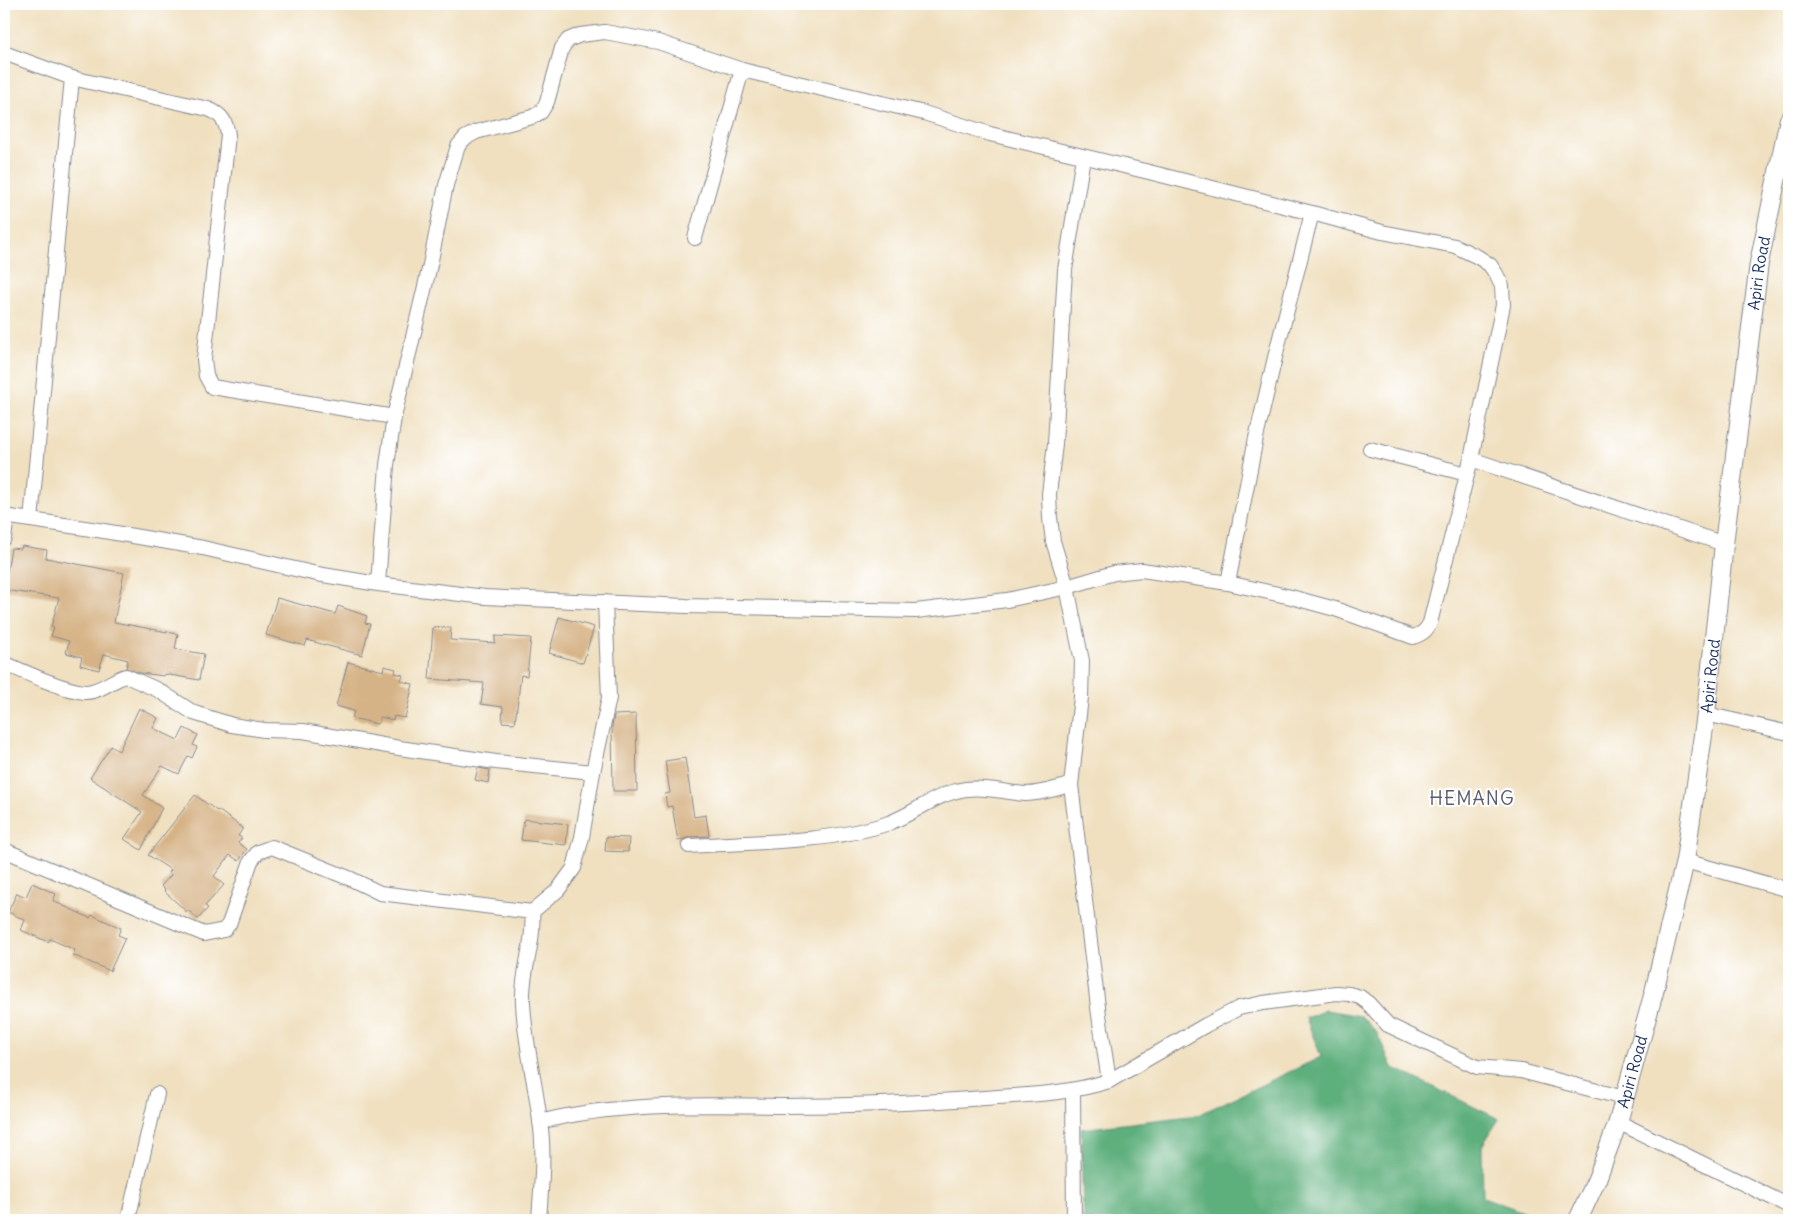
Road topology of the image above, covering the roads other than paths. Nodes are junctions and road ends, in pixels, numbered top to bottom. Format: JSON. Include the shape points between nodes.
{"nodes":[{"id":1,"x":4,"y":53,"type":"edge"},
{"id":2,"x":742,"y":70,"type":"junction"},
{"id":3,"x":72,"y":78,"type":"junction"},
{"id":4,"x":1789,"y":119,"type":"edge"},
{"id":5,"x":1083,"y":158,"type":"junction"},
{"id":6,"x":1312,"y":213,"type":"junction"},
{"id":7,"x":695,"y":238,"type":"dead end"},
{"id":8,"x":394,"y":418,"type":"junction"},
{"id":9,"x":1370,"y":449,"type":"dead end"},
{"id":10,"x":1471,"y":459,"type":"junction"},
{"id":11,"x":1467,"y":474,"type":"junction"},
{"id":12,"x":6,"y":516,"type":"edge"},
{"id":13,"x":31,"y":520,"type":"junction"},
{"id":14,"x":4,"y":538,"type":"edge"},
{"id":15,"x":1724,"y":544,"type":"junction"},
{"id":16,"x":1228,"y":583,"type":"junction"},
{"id":17,"x":378,"y":584,"type":"junction"},
{"id":18,"x":1067,"y":586,"type":"junction"},
{"id":19,"x":606,"y":602,"type":"junction"},
{"id":20,"x":4,"y":663,"type":"edge"},
{"id":21,"x":1706,"y":714,"type":"junction"},
{"id":22,"x":1789,"y":733,"type":"edge"},
{"id":23,"x":593,"y":772,"type":"junction"},
{"id":24,"x":1071,"y":785,"type":"junction"},
{"id":25,"x":689,"y":846,"type":"dead end"},
{"id":26,"x":4,"y":850,"type":"edge"},
{"id":27,"x":1685,"y":861,"type":"junction"},
{"id":28,"x":1789,"y":890,"type":"edge"},
{"id":29,"x":532,"y":912,"type":"junction"},
{"id":30,"x":1108,"y":1081,"type":"junction"},
{"id":31,"x":1073,"y":1090,"type":"junction"},
{"id":32,"x":157,"y":1094,"type":"dead end"},
{"id":33,"x":1624,"y":1098,"type":"junction"},
{"id":34,"x":540,"y":1122,"type":"junction"},
{"id":35,"x":1618,"y":1122,"type":"junction"},
{"id":36,"x":1789,"y":1206,"type":"edge"},
{"id":37,"x":128,"y":1220,"type":"edge"},
{"id":38,"x":539,"y":1220,"type":"edge"},
{"id":39,"x":1074,"y":1220,"type":"edge"},
{"id":40,"x":1578,"y":1220,"type":"edge"}],
"edges":[{"from":1,"to":3,"type":"street"},
{"from":2,"to":5,"type":"street","via":[[924,113]]},
{"from":2,"to":7,"type":"street"},
{"from":2,"to":8,"type":"street","via":[[658,42],[605,32],[580,35],[568,40],[562,48],[547,102],[540,112],[465,138],[458,146],[446,185]]},
{"from":3,"to":8,"type":"street","via":[[208,109],[218,113],[226,122],[228,135],[204,359],[206,376],[212,387]]},
{"from":3,"to":13,"type":"street"},
{"from":4,"to":15,"type":"street","name":"Apiri Road","via":[[1759,263]]},
{"from":5,"to":6,"type":"street"},
{"from":5,"to":18,"type":"street","via":[[1065,270],[1049,494],[1053,542]]},
{"from":6,"to":10,"type":"street","via":[[1382,232],[1455,246],[1490,265],[1496,274],[1502,286],[1503,305]]},
{"from":6,"to":16,"type":"street","via":[[1258,429]]},
{"from":8,"to":17,"type":"street"},
{"from":9,"to":11,"type":"street"},
{"from":10,"to":11,"type":"street"},
{"from":10,"to":15,"type":"street"},
{"from":11,"to":16,"type":"street","via":[[1430,623],[1421,635],[1408,636],[1335,609]]},
{"from":12,"to":13,"type":"street"},
{"from":12,"to":14,"type":"street"},
{"from":13,"to":17,"type":"street","via":[[203,548]]},
{"from":15,"to":21,"type":"street","name":"Apiri Road"},
{"from":16,"to":18,"type":"street","via":[[1142,570]]},
{"from":17,"to":19,"type":"street","via":[[485,597]]},
{"from":18,"to":19,"type":"street","via":[[1007,600],[916,611],[726,608]]},
{"from":18,"to":24,"type":"street","via":[[1082,661]]},
{"from":19,"to":23,"type":"street","via":[[609,698]]},
{"from":20,"to":23,"type":"street","via":[[38,678],[86,692],[126,676],[158,690],[194,713],[232,725],[303,731],[496,762]]},
{"from":21,"to":22,"type":"street"},
{"from":21,"to":27,"type":"street","name":"Apiri Road"},
{"from":23,"to":29,"type":"street","via":[[574,868],[558,890]]},
{"from":24,"to":25,"type":"street","via":[[1034,794],[966,789],[885,824],[846,833]]},
{"from":24,"to":30,"type":"street"},
{"from":26,"to":29,"type":"street","via":[[204,934],[224,930],[229,924],[251,861],[258,852],[272,847],[380,893]]},
{"from":27,"to":28,"type":"street"},
{"from":27,"to":33,"type":"street","name":"Apiri Road","via":[[1654,992]]},
{"from":29,"to":34,"type":"street","via":[[532,942],[522,1002]]},
{"from":30,"to":31,"type":"street"},
{"from":30,"to":33,"type":"street","via":[[1239,1008],[1336,993],[1360,998],[1388,1025],[1477,1067],[1521,1071]]},
{"from":31,"to":34,"type":"street","via":[[896,1104],[682,1105],[572,1114]]},
{"from":31,"to":39,"type":"street"},
{"from":32,"to":37,"type":"street"},
{"from":33,"to":35,"type":"street","name":"Apiri Road"},
{"from":34,"to":38,"type":"street"},
{"from":35,"to":36,"type":"street"},
{"from":35,"to":40,"type":"street","name":"Apiri Road"}]}
